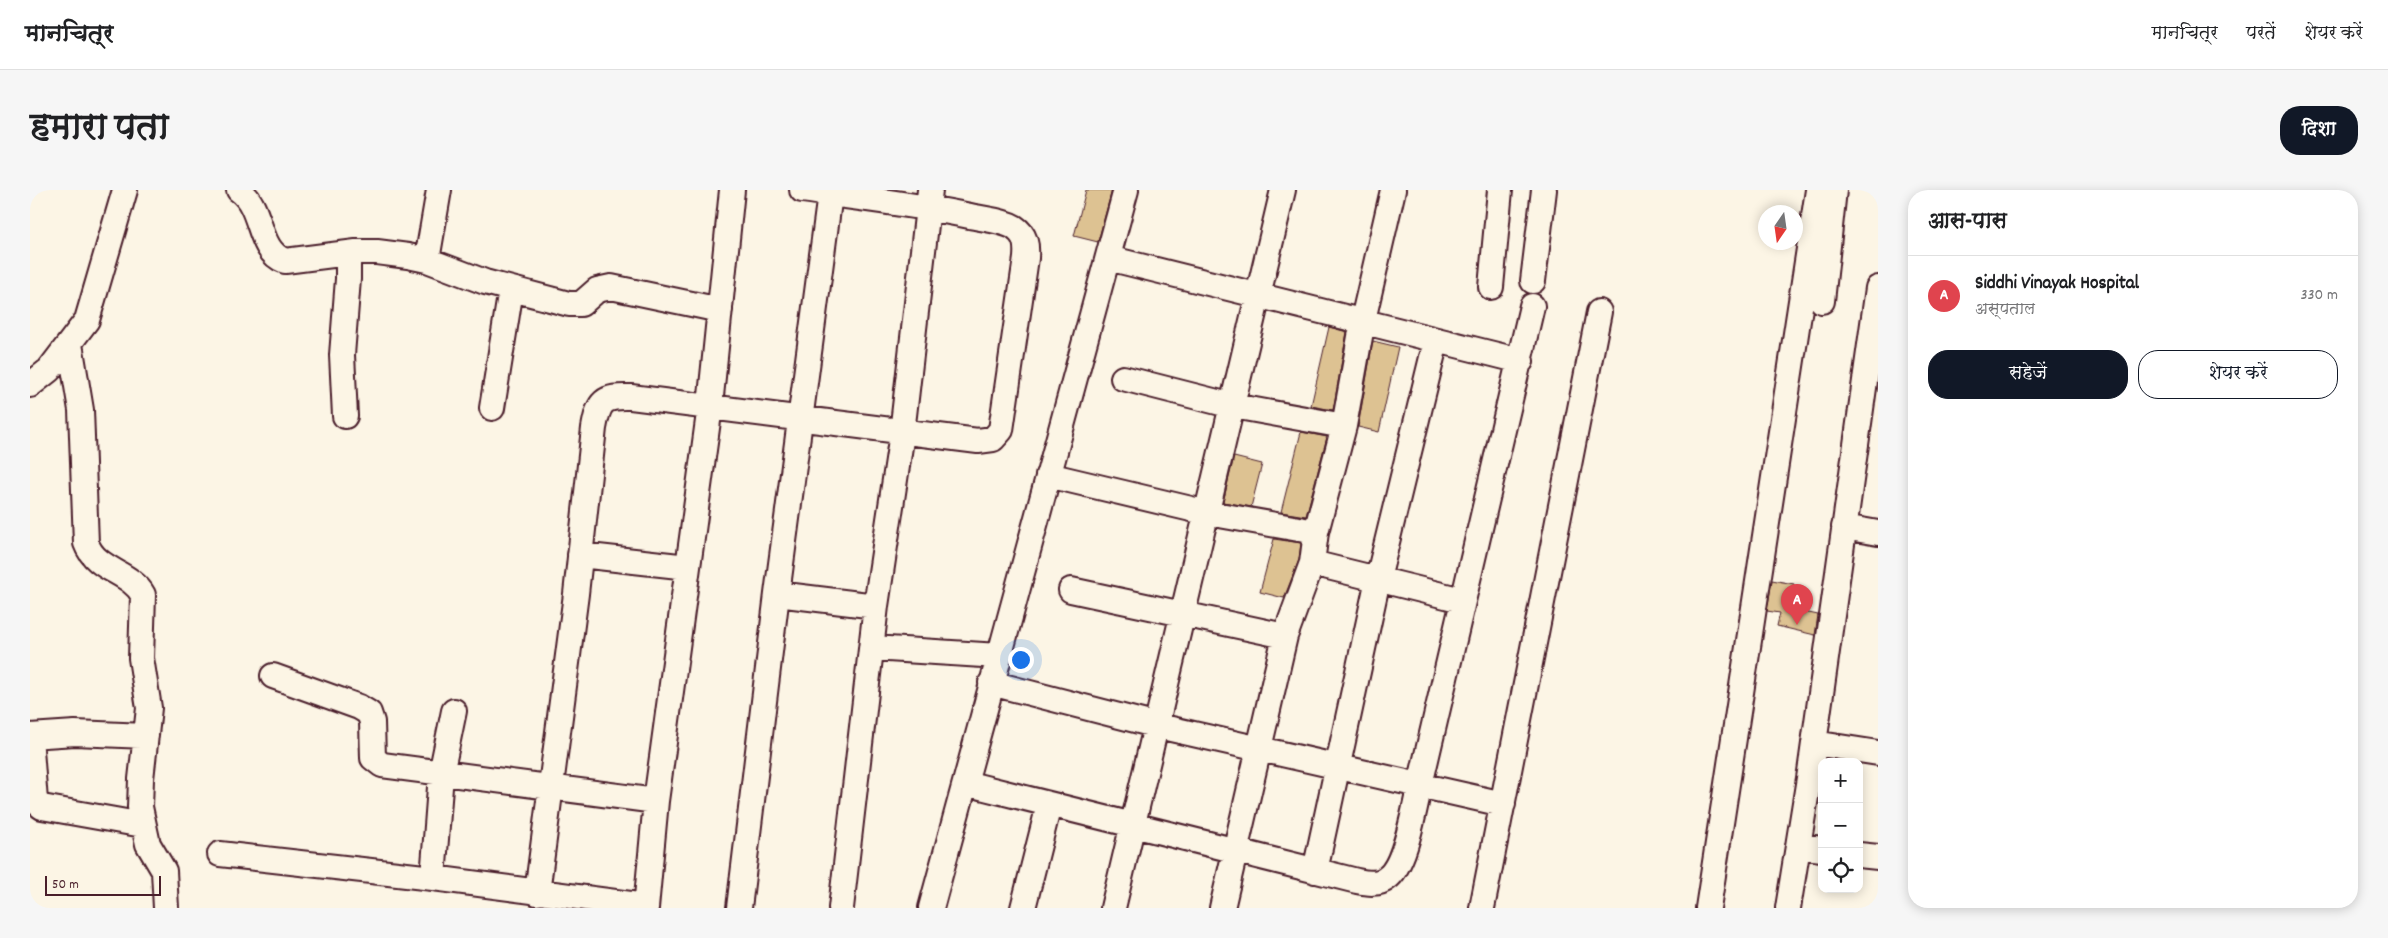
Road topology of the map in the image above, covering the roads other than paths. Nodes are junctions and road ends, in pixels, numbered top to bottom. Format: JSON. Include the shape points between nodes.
{"nodes":[{"id":1,"x":125,"y":190,"type":"edge"},
{"id":2,"x":239,"y":190,"type":"edge"},
{"id":3,"x":439,"y":190,"type":"edge"},
{"id":4,"x":732,"y":190,"type":"edge"},
{"id":5,"x":802,"y":190,"type":"edge"},
{"id":6,"x":1126,"y":190,"type":"edge"},
{"id":7,"x":1283,"y":190,"type":"edge"},
{"id":8,"x":1393,"y":190,"type":"edge"},
{"id":9,"x":1500,"y":190,"type":"edge"},
{"id":10,"x":1544,"y":190,"type":"edge"},
{"id":11,"x":1818,"y":190,"type":"edge"},
{"id":12,"x":1834,"y":190,"type":"edge"},
{"id":13,"x":830,"y":194,"type":"junction"},
{"id":14,"x":928,"y":198,"type":"edge"},
{"id":15,"x":348,"y":253,"type":"junction"},
{"id":16,"x":1108,"y":258,"type":"junction"},
{"id":17,"x":427,"y":260,"type":"junction"},
{"id":18,"x":1533,"y":281,"type":"dead end"},
{"id":19,"x":1491,"y":287,"type":"dead end"},
{"id":20,"x":1878,"y":288,"type":"edge"},
{"id":21,"x":511,"y":289,"type":"junction"},
{"id":22,"x":1259,"y":297,"type":"junction"},
{"id":23,"x":1822,"y":301,"type":"dead end"},
{"id":24,"x":1532,"y":306,"type":"dead end"},
{"id":25,"x":720,"y":310,"type":"junction"},
{"id":26,"x":1599,"y":312,"type":"dead end"},
{"id":27,"x":1364,"y":320,"type":"junction"},
{"id":28,"x":1875,"y":334,"type":"edge"},
{"id":29,"x":1436,"y":341,"type":"junction"},
{"id":30,"x":70,"y":344,"type":"junction"},
{"id":31,"x":1521,"y":361,"type":"junction"},
{"id":32,"x":1123,"y":378,"type":"dead end"},
{"id":33,"x":30,"y":385,"type":"edge"},
{"id":34,"x":710,"y":406,"type":"junction"},
{"id":35,"x":1233,"y":406,"type":"junction"},
{"id":36,"x":492,"y":408,"type":"dead end"},
{"id":37,"x":344,"y":416,"type":"dead end"},
{"id":38,"x":802,"y":418,"type":"junction"},
{"id":39,"x":1344,"y":426,"type":"junction"},
{"id":40,"x":902,"y":432,"type":"junction"},
{"id":41,"x":1048,"y":475,"type":"junction"},
{"id":42,"x":1208,"y":513,"type":"junction"},
{"id":43,"x":1844,"y":527,"type":"junction"},
{"id":44,"x":1316,"y":532,"type":"junction"},
{"id":45,"x":1878,"y":533,"type":"edge"},
{"id":46,"x":580,"y":555,"type":"junction"},
{"id":47,"x":1312,"y":563,"type":"junction"},
{"id":48,"x":688,"y":567,"type":"junction"},
{"id":49,"x":1378,"y":579,"type":"junction"},
{"id":50,"x":1071,"y":590,"type":"dead end"},
{"id":51,"x":777,"y":594,"type":"junction"},
{"id":52,"x":1462,"y":600,"type":"junction"},
{"id":53,"x":876,"y":606,"type":"junction"},
{"id":54,"x":1184,"y":614,"type":"junction"},
{"id":55,"x":1284,"y":636,"type":"junction"},
{"id":56,"x":872,"y":648,"type":"junction"},
{"id":57,"x":999,"y":656,"type":"junction"},
{"id":58,"x":273,"y":676,"type":"dead end"},
{"id":59,"x":991,"y":683,"type":"junction"},
{"id":60,"x":454,"y":710,"type":"dead end"},
{"id":61,"x":1158,"y":726,"type":"junction"},
{"id":62,"x":30,"y":736,"type":"edge"},
{"id":63,"x":146,"y":736,"type":"junction"},
{"id":64,"x":1814,"y":743,"type":"junction"},
{"id":65,"x":1258,"y":749,"type":"junction"},
{"id":66,"x":1878,"y":753,"type":"edge"},
{"id":67,"x":1337,"y":767,"type":"junction"},
{"id":68,"x":441,"y":774,"type":"junction"},
{"id":69,"x":965,"y":783,"type":"junction"},
{"id":70,"x":1420,"y":785,"type":"junction"},
{"id":71,"x":552,"y":788,"type":"junction"},
{"id":72,"x":656,"y":801,"type":"junction"},
{"id":73,"x":1503,"y":804,"type":"junction"},
{"id":74,"x":1049,"y":805,"type":"junction"},
{"id":75,"x":143,"y":825,"type":"junction"},
{"id":76,"x":1133,"y":826,"type":"junction"},
{"id":77,"x":1798,"y":846,"type":"junction"},
{"id":78,"x":1818,"y":849,"type":"edge"},
{"id":79,"x":1236,"y":851,"type":"junction"},
{"id":80,"x":220,"y":854,"type":"dead end"},
{"id":81,"x":1863,"y":855,"type":"edge"},
{"id":82,"x":1878,"y":857,"type":"edge"},
{"id":83,"x":1316,"y":871,"type":"junction"},
{"id":84,"x":433,"y":878,"type":"junction"},
{"id":85,"x":537,"y":893,"type":"junction"},
{"id":86,"x":646,"y":907,"type":"edge"},
{"id":87,"x":166,"y":908,"type":"edge"},
{"id":88,"x":739,"y":908,"type":"edge"},
{"id":89,"x":841,"y":908,"type":"edge"},
{"id":90,"x":931,"y":908,"type":"edge"},
{"id":91,"x":1023,"y":908,"type":"edge"},
{"id":92,"x":1113,"y":908,"type":"edge"},
{"id":93,"x":1222,"y":908,"type":"edge"},
{"id":94,"x":1482,"y":908,"type":"edge"},
{"id":95,"x":1708,"y":908,"type":"edge"},
{"id":96,"x":1788,"y":908,"type":"edge"}],
"edges":[{"from":1,"to":30,"type":"street","via":[[89,313]]},
{"from":2,"to":15,"type":"street","via":[[256,212],[269,250],[279,258],[293,261]]},
{"from":3,"to":17,"type":"street"},
{"from":4,"to":25,"type":"street"},
{"from":5,"to":13,"type":"street"},
{"from":6,"to":16,"type":"street"},
{"from":7,"to":22,"type":"street"},
{"from":8,"to":27,"type":"street"},
{"from":9,"to":19,"type":"street"},
{"from":10,"to":18,"type":"street"},
{"from":11,"to":95,"type":"street"},
{"from":12,"to":23,"type":"street"},
{"from":13,"to":14,"type":"street"},
{"from":13,"to":38,"type":"street"},
{"from":14,"to":40,"type":"street"},
{"from":14,"to":40,"type":"street","via":[[1013,226],[1026,241],[1026,258],[999,434],[993,439],[978,441]]},
{"from":15,"to":17,"type":"street","via":[[377,252]]},
{"from":15,"to":37,"type":"street","via":[[342,355]]},
{"from":16,"to":22,"type":"street"},
{"from":16,"to":41,"type":"street"},
{"from":17,"to":21,"type":"street"},
{"from":20,"to":28,"type":"street"},
{"from":21,"to":25,"type":"street","via":[[574,305],[584,302],[601,288],[612,287]]},
{"from":21,"to":36,"type":"street"},
{"from":22,"to":27,"type":"street"},
{"from":22,"to":35,"type":"street"},
{"from":24,"to":31,"type":"street"},
{"from":25,"to":34,"type":"street"},
{"from":26,"to":73,"type":"street"},
{"from":27,"to":29,"type":"street"},
{"from":27,"to":39,"type":"street"},
{"from":28,"to":43,"type":"street"},
{"from":29,"to":31,"type":"street"},
{"from":29,"to":49,"type":"street"},
{"from":30,"to":33,"type":"street","via":[[49,370]]},
{"from":30,"to":63,"type":"street","via":[[81,410],[86,543],[99,562],[134,583],[143,594],[140,642],[149,708]]},
{"from":31,"to":52,"type":"street"},
{"from":32,"to":35,"type":"street"},
{"from":34,"to":38,"type":"street"},
{"from":34,"to":46,"type":"street","via":[[619,396],[602,401],[594,428]]},
{"from":34,"to":48,"type":"street"},
{"from":35,"to":39,"type":"street"},
{"from":35,"to":42,"type":"street"},
{"from":38,"to":40,"type":"street"},
{"from":38,"to":51,"type":"street"},
{"from":39,"to":44,"type":"street"},
{"from":40,"to":53,"type":"street"},
{"from":41,"to":42,"type":"street"},
{"from":41,"to":57,"type":"street"},
{"from":42,"to":44,"type":"street"},
{"from":42,"to":54,"type":"street"},
{"from":43,"to":45,"type":"street"},
{"from":43,"to":64,"type":"street"},
{"from":44,"to":47,"type":"street"},
{"from":46,"to":48,"type":"street"},
{"from":46,"to":71,"type":"street"},
{"from":47,"to":49,"type":"street"},
{"from":47,"to":55,"type":"street"},
{"from":48,"to":72,"type":"street"},
{"from":49,"to":52,"type":"street"},
{"from":49,"to":67,"type":"street"},
{"from":50,"to":54,"type":"street"},
{"from":51,"to":53,"type":"street"},
{"from":51,"to":88,"type":"street"},
{"from":52,"to":70,"type":"street"},
{"from":53,"to":56,"type":"street"},
{"from":54,"to":55,"type":"street"},
{"from":54,"to":61,"type":"street"},
{"from":55,"to":65,"type":"street"},
{"from":56,"to":57,"type":"street"},
{"from":56,"to":89,"type":"street"},
{"from":57,"to":59,"type":"street"},
{"from":58,"to":68,"type":"street","via":[[359,706],[369,713],[376,762],[394,768]]},
{"from":59,"to":61,"type":"street"},
{"from":59,"to":69,"type":"street"},
{"from":60,"to":68,"type":"street"},
{"from":61,"to":65,"type":"street"},
{"from":61,"to":76,"type":"street"},
{"from":62,"to":63,"type":"street","via":[[75,732]]},
{"from":62,"to":75,"type":"street","via":[[34,801],[42,807]]},
{"from":63,"to":75,"type":"street","via":[[140,779]]},
{"from":64,"to":66,"type":"street"},
{"from":64,"to":77,"type":"street"},
{"from":65,"to":67,"type":"street"},
{"from":65,"to":79,"type":"street"},
{"from":67,"to":70,"type":"street"},
{"from":67,"to":83,"type":"street"},
{"from":68,"to":71,"type":"street"},
{"from":68,"to":84,"type":"street"},
{"from":69,"to":74,"type":"street"},
{"from":69,"to":90,"type":"street"},
{"from":70,"to":73,"type":"street"},
{"from":70,"to":83,"type":"street","via":[[1402,855],[1388,878],[1375,883]]},
{"from":71,"to":72,"type":"street"},
{"from":71,"to":85,"type":"street"},
{"from":72,"to":86,"type":"street"},
{"from":73,"to":94,"type":"street"},
{"from":74,"to":76,"type":"street"},
{"from":74,"to":91,"type":"street"},
{"from":75,"to":87,"type":"street","via":[[152,853],[164,871]]},
{"from":76,"to":79,"type":"street"},
{"from":76,"to":92,"type":"street"},
{"from":77,"to":78,"type":"street"},
{"from":77,"to":96,"type":"street"},
{"from":79,"to":83,"type":"street"},
{"from":79,"to":93,"type":"street"},
{"from":80,"to":84,"type":"street"},
{"from":81,"to":82,"type":"street"},
{"from":84,"to":85,"type":"street"},
{"from":85,"to":86,"type":"street"}]}
